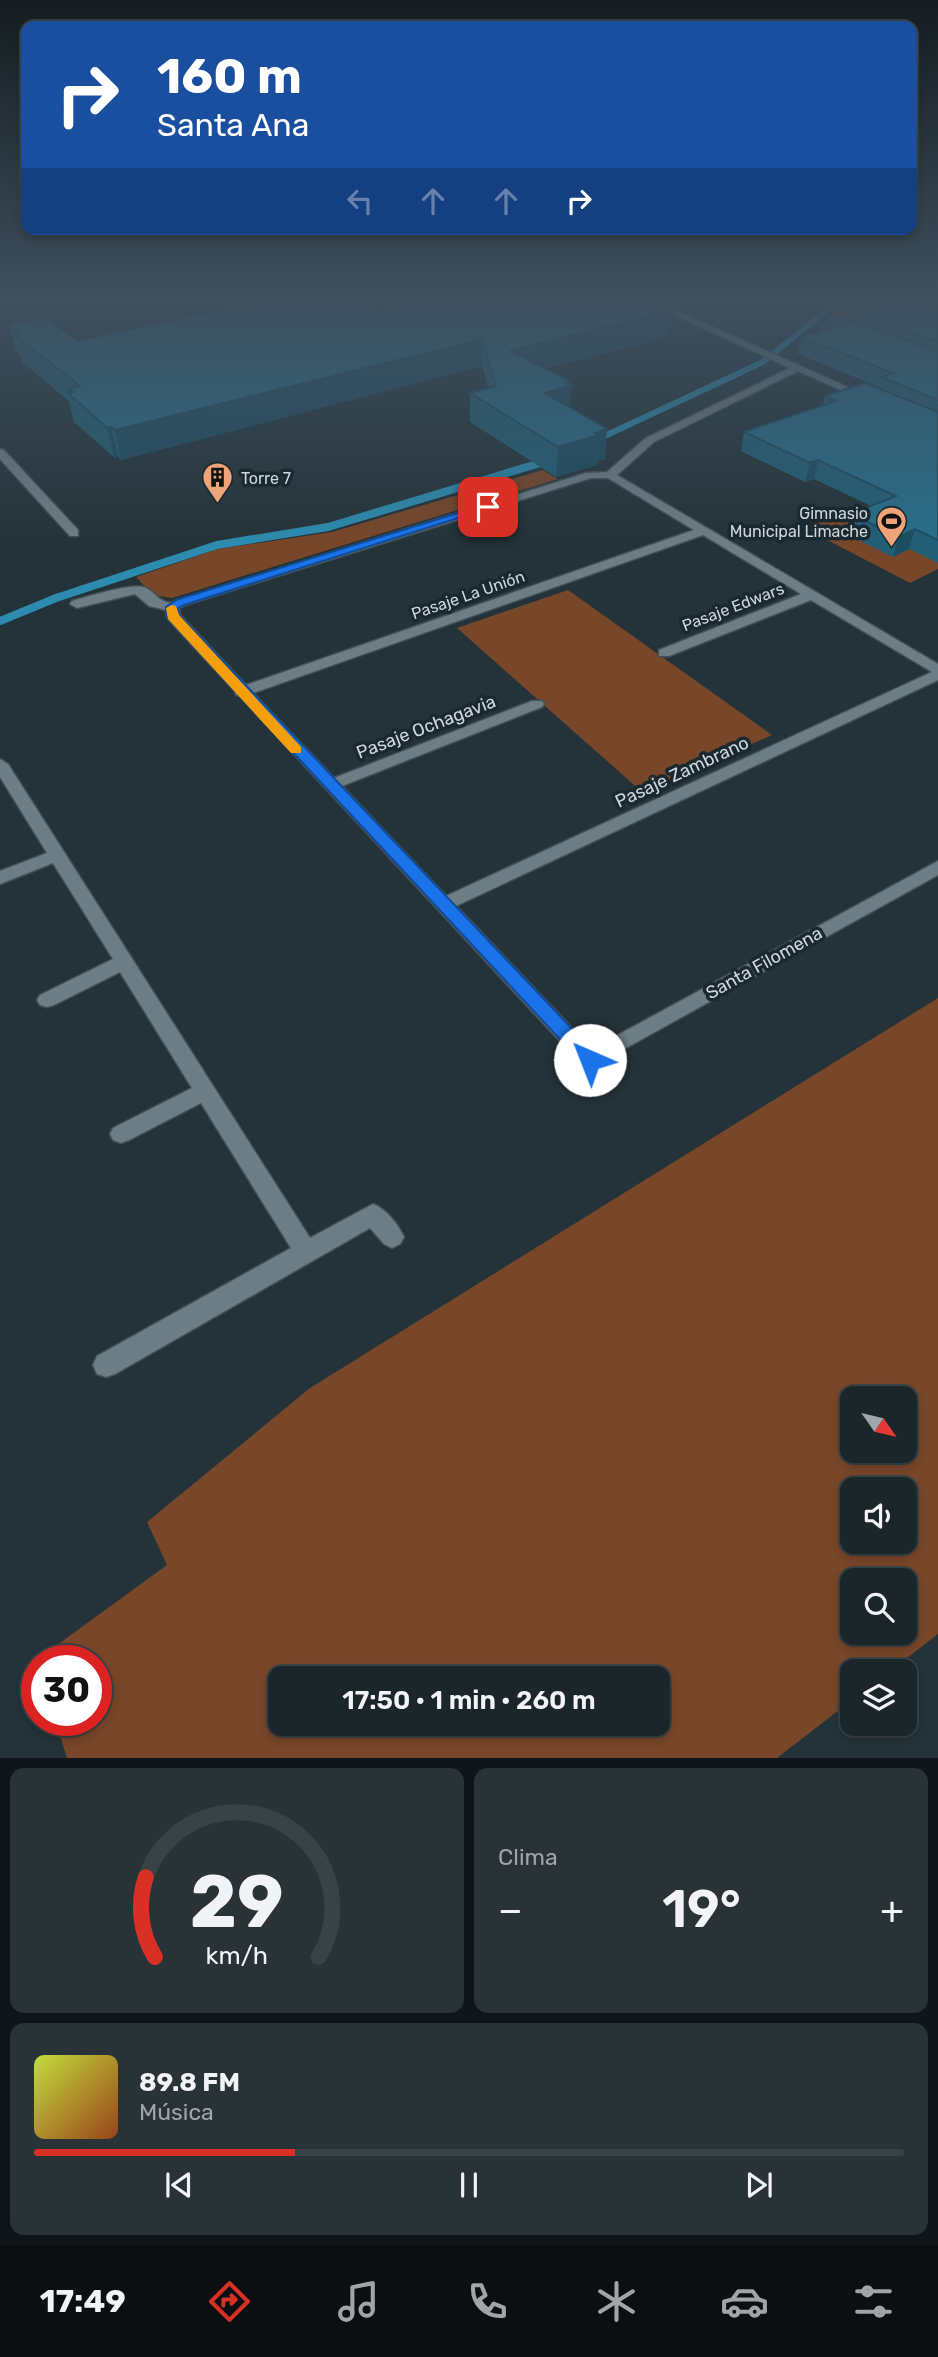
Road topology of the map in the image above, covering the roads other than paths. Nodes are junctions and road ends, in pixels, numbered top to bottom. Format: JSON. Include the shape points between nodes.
{"nodes":[{"id":1,"x":774,"y":379,"type":"edge"},
{"id":2,"x":823,"y":379,"type":"edge"},
{"id":3,"x":874,"y":401,"type":"edge"},
{"id":4,"x":0,"y":452,"type":"edge"},
{"id":5,"x":610,"y":475,"type":"junction"},
{"id":6,"x":706,"y":530,"type":"junction"},
{"id":7,"x":74,"y":533,"type":"dead end"},
{"id":8,"x":814,"y":594,"type":"junction"},
{"id":9,"x":76,"y":604,"type":"dead end"},
{"id":10,"x":172,"y":607,"type":"junction"},
{"id":11,"x":664,"y":653,"type":"dead end"},
{"id":12,"x":938,"y":672,"type":"edge"},
{"id":13,"x":241,"y":692,"type":"junction"},
{"id":14,"x":537,"y":704,"type":"dead end"},
{"id":15,"x":3,"y":774,"type":"edge"},
{"id":16,"x":330,"y":785,"type":"junction"},
{"id":17,"x":57,"y":855,"type":"junction"},
{"id":18,"x":938,"y":867,"type":"edge"},
{"id":19,"x":0,"y":878,"type":"edge"},
{"id":20,"x":442,"y":905,"type":"junction"},
{"id":21,"x":124,"y":962,"type":"junction"},
{"id":22,"x":47,"y":1000,"type":"dead end"},
{"id":23,"x":205,"y":1091,"type":"junction"},
{"id":24,"x":121,"y":1134,"type":"dead end"},
{"id":25,"x":391,"y":1237,"type":"dead end"},
{"id":26,"x":306,"y":1252,"type":"junction"},
{"id":27,"x":106,"y":1365,"type":"dead end"}],
"edges":[{"from":1,"to":5,"type":"street","via":[[650,440]]},
{"from":2,"to":3,"type":"street"},
{"from":4,"to":7,"type":"street"},
{"from":5,"to":6,"type":"street"},
{"from":5,"to":10,"type":"street","via":[[590,475]]},
{"from":6,"to":8,"type":"street"},
{"from":6,"to":13,"type":"street","name":"Pasaje La Unión"},
{"from":8,"to":11,"type":"street","name":"Pasaje Edwars"},
{"from":8,"to":12,"type":"street"},
{"from":9,"to":10,"type":"street","via":[[135,590],[153,603]]},
{"from":10,"to":13,"type":"street","via":[[173,616]]},
{"from":12,"to":20,"type":"street","name":"Pasaje Zambrano"},
{"from":13,"to":16,"type":"street"},
{"from":14,"to":16,"type":"street","name":"Pasaje Ochagavia"},
{"from":15,"to":17,"type":"street"},
{"from":16,"to":20,"type":"street"},
{"from":17,"to":19,"type":"street"},
{"from":17,"to":21,"type":"street"},
{"from":18,"to":20,"type":"street","name":"Santa Filomena","via":[[590,1060]]},
{"from":21,"to":22,"type":"street"},
{"from":21,"to":23,"type":"street"},
{"from":23,"to":24,"type":"street"},
{"from":23,"to":26,"type":"street"},
{"from":25,"to":26,"type":"street","via":[[373,1214]]},
{"from":26,"to":27,"type":"street"}]}
